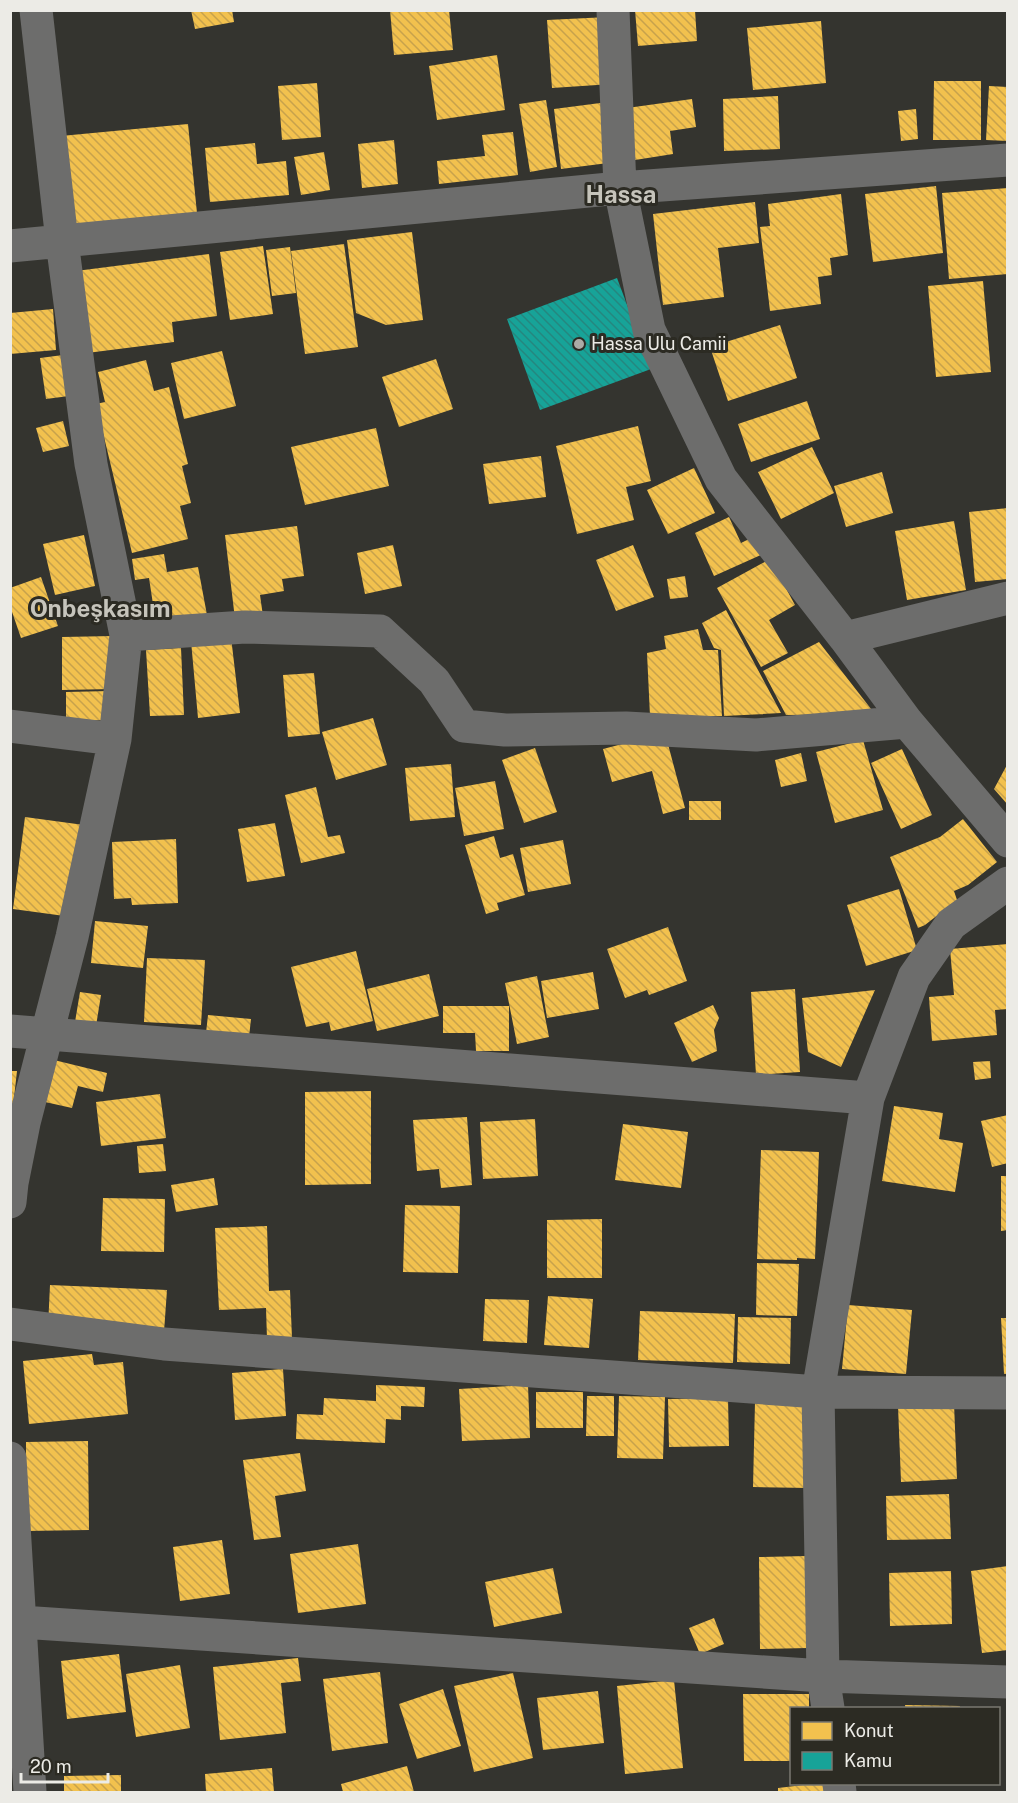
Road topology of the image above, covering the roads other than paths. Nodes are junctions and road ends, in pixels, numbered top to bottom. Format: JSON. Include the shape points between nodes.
{"nodes":[{"id":1,"x":36,"y":10,"type":"edge"},
{"id":2,"x":613,"y":10,"type":"edge"},
{"id":3,"x":1008,"y":160,"type":"edge"},
{"id":4,"x":620,"y":188,"type":"junction"},
{"id":5,"x":62,"y":241,"type":"junction"},
{"id":6,"x":10,"y":246,"type":"edge"},
{"id":7,"x":1008,"y":598,"type":"edge"},
{"id":8,"x":126,"y":635,"type":"junction"},
{"id":9,"x":845,"y":638,"type":"junction"},
{"id":10,"x":907,"y":722,"type":"junction"},
{"id":11,"x":10,"y":726,"type":"edge"},
{"id":12,"x":115,"y":739,"type":"junction"},
{"id":13,"x":1008,"y":841,"type":"edge"},
{"id":14,"x":1008,"y":884,"type":"edge"},
{"id":15,"x":10,"y":1031,"type":"edge"},
{"id":16,"x":47,"y":1034,"type":"junction"},
{"id":17,"x":868,"y":1098,"type":"junction"},
{"id":18,"x":10,"y":1202,"type":"edge"},
{"id":19,"x":10,"y":1324,"type":"edge"},
{"id":20,"x":818,"y":1392,"type":"junction"},
{"id":21,"x":1008,"y":1393,"type":"edge"},
{"id":22,"x":10,"y":1458,"type":"edge"},
{"id":23,"x":21,"y":1622,"type":"junction"},
{"id":24,"x":823,"y":1676,"type":"junction"},
{"id":25,"x":1008,"y":1682,"type":"edge"},
{"id":26,"x":828,"y":1707,"type":"edge"},
{"id":27,"x":30,"y":1792,"type":"edge"}],
"edges":[{"from":1,"to":5,"type":"street"},
{"from":2,"to":4,"type":"street"},
{"from":3,"to":4,"type":"street"},
{"from":4,"to":5,"type":"street"},
{"from":4,"to":9,"type":"street","via":[[649,330],[722,479]]},
{"from":5,"to":6,"type":"street"},
{"from":5,"to":8,"type":"street","via":[[92,464]]},
{"from":7,"to":9,"type":"street"},
{"from":8,"to":10,"type":"street","via":[[245,627],[380,631],[434,681],[464,726],[756,735]]},
{"from":8,"to":12,"type":"street"},
{"from":9,"to":10,"type":"street"},
{"from":10,"to":13,"type":"street"},
{"from":11,"to":12,"type":"street"},
{"from":12,"to":16,"type":"street"},
{"from":14,"to":17,"type":"street","via":[[951,924],[914,977]]},
{"from":15,"to":16,"type":"street"},
{"from":16,"to":17,"type":"street"},
{"from":16,"to":18,"type":"street","via":[[24,1123]]},
{"from":17,"to":20,"type":"street"},
{"from":19,"to":20,"type":"street","via":[[164,1344]]},
{"from":20,"to":21,"type":"street"},
{"from":20,"to":24,"type":"street"},
{"from":22,"to":23,"type":"street"},
{"from":23,"to":24,"type":"street"},
{"from":23,"to":27,"type":"street"},
{"from":24,"to":25,"type":"street"},
{"from":24,"to":26,"type":"street"}]}
